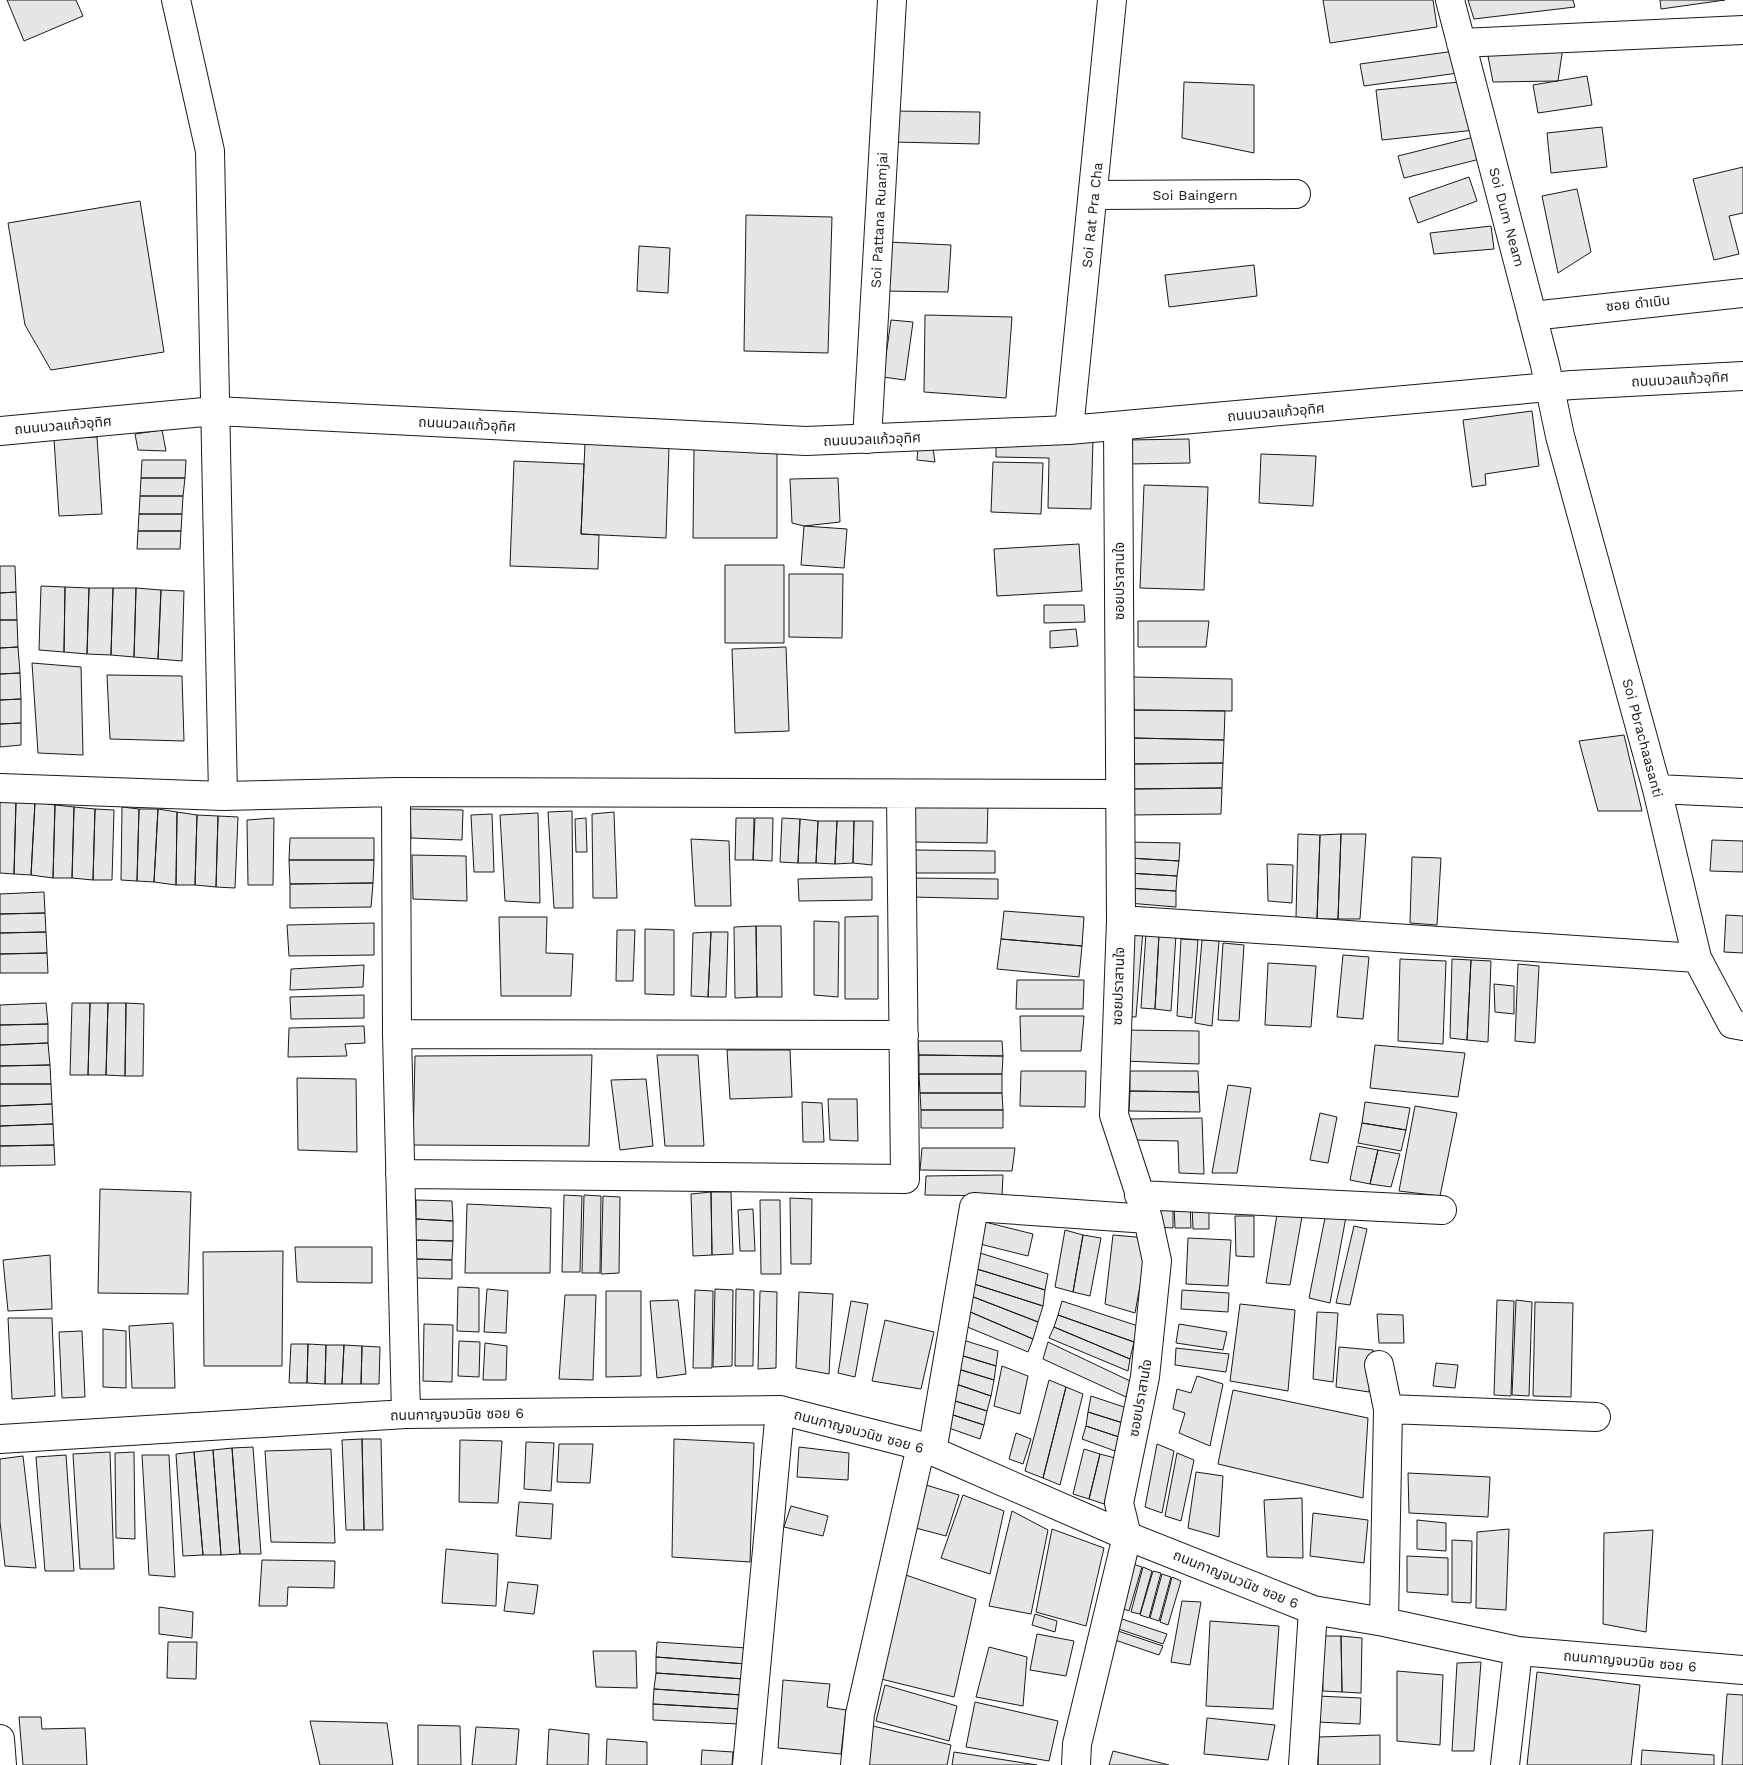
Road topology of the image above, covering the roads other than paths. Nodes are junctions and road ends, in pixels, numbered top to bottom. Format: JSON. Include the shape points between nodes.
{"nodes":[{"id":1,"x":176,"y":0,"type":"edge"},
{"id":2,"x":892,"y":0,"type":"edge"},
{"id":3,"x":1112,"y":0,"type":"edge"},
{"id":4,"x":1450,"y":0,"type":"edge"},
{"id":5,"x":1743,"y":30,"type":"edge"},
{"id":6,"x":1461,"y":43,"type":"junction"},
{"id":7,"x":1296,"y":194,"type":"dead end"},
{"id":8,"x":1094,"y":195,"type":"junction"},
{"id":9,"x":1743,"y":293,"type":"edge"},
{"id":10,"x":1532,"y":316,"type":"junction"},
{"id":11,"x":1743,"y":376,"type":"edge"},
{"id":12,"x":1550,"y":387,"type":"junction"},
{"id":13,"x":215,"y":412,"type":"junction"},
{"id":14,"x":1118,"y":426,"type":"junction"},
{"id":15,"x":1069,"y":430,"type":"junction"},
{"id":16,"x":0,"y":431,"type":"edge"},
{"id":17,"x":1560,"y":436,"type":"joint"},
{"id":18,"x":867,"y":439,"type":"junction"},
{"id":19,"x":0,"y":788,"type":"edge"},
{"id":20,"x":1657,"y":789,"type":"junction"},
{"id":21,"x":396,"y":792,"type":"junction"},
{"id":22,"x":1743,"y":793,"type":"edge"},
{"id":23,"x":902,"y":794,"type":"junction"},
{"id":24,"x":1120,"y":794,"type":"junction"},
{"id":25,"x":223,"y":796,"type":"junction"},
{"id":26,"x":1121,"y":920,"type":"junction"},
{"id":27,"x":1697,"y":958,"type":"junction"},
{"id":28,"x":1743,"y":1026,"type":"edge"},
{"id":29,"x":397,"y":1034,"type":"junction"},
{"id":30,"x":904,"y":1034,"type":"junction"},
{"id":31,"x":400,"y":1174,"type":"junction"},
{"id":32,"x":1144,"y":1207,"type":"junction"},
{"id":33,"x":1442,"y":1210,"type":"dead end"},
{"id":34,"x":1379,"y":1365,"type":"dead end"},
{"id":35,"x":1388,"y":1409,"type":"junction"},
{"id":36,"x":780,"y":1410,"type":"junction"},
{"id":37,"x":406,"y":1414,"type":"junction"},
{"id":38,"x":1596,"y":1417,"type":"dead end"},
{"id":39,"x":0,"y":1439,"type":"edge"},
{"id":40,"x":927,"y":1449,"type":"junction"},
{"id":41,"x":1127,"y":1536,"type":"junction"},
{"id":42,"x":1313,"y":1610,"type":"junction"},
{"id":43,"x":1384,"y":1622,"type":"junction"},
{"id":44,"x":1518,"y":1652,"type":"junction"},
{"id":45,"x":1743,"y":1670,"type":"edge"},
{"id":46,"x":0,"y":1739,"type":"edge"},
{"id":47,"x":2,"y":1765,"type":"edge"},
{"id":48,"x":747,"y":1765,"type":"edge"},
{"id":49,"x":855,"y":1765,"type":"edge"},
{"id":50,"x":1076,"y":1765,"type":"edge"},
{"id":51,"x":1303,"y":1765,"type":"edge"},
{"id":52,"x":1506,"y":1765,"type":"edge"}],
"edges":[{"from":1,"to":13,"type":"street","via":[[210,152]]},
{"from":2,"to":18,"type":"street","name":"Soi Pattana Ruamjai"},
{"from":3,"to":8,"type":"street","name":"Soi Rat Pra Cha"},
{"from":4,"to":6,"type":"street","name":"Soi Dum Neam"},
{"from":5,"to":6,"type":"street"},
{"from":6,"to":10,"type":"street","name":"Soi Dum Neam"},
{"from":7,"to":8,"type":"street","name":"Soi Baingern"},
{"from":8,"to":15,"type":"street","name":"Soi Rat Pra Cha"},
{"from":9,"to":10,"type":"street","name":"ซอย ดำเนิน"},
{"from":10,"to":12,"type":"street","name":"Soi Dum Neam"},
{"from":11,"to":12,"type":"street","name":"ถนนนวลแก้วอุทิศ"},
{"from":12,"to":14,"type":"street","name":"ถนนนวลแก้วอุทิศ"},
{"from":12,"to":17,"type":"street","name":"Soi Dum Neam"},
{"from":13,"to":16,"type":"street","name":"ถนนนวลแก้วอุทิศ"},
{"from":13,"to":18,"type":"street","name":"ถนนนวลแก้วอุทิศ","via":[[806,441]]},
{"from":13,"to":25,"type":"street"},
{"from":14,"to":15,"type":"street","name":"ถนนนวลแก้วอุทิศ"},
{"from":14,"to":24,"type":"street","name":"ซอยปราสานใจ"},
{"from":15,"to":18,"type":"street","name":"ถนนนวลแก้วอุทิศ"},
{"from":17,"to":20,"type":"street","name":"Soi Pbrachaasanti"},
{"from":19,"to":25,"type":"street"},
{"from":20,"to":22,"type":"street"},
{"from":20,"to":27,"type":"street","name":"Soi Pbrachaasanti"},
{"from":21,"to":23,"type":"street"},
{"from":21,"to":25,"type":"street"},
{"from":21,"to":29,"type":"street"},
{"from":23,"to":24,"type":"street"},
{"from":23,"to":30,"type":"street"},
{"from":24,"to":26,"type":"street","name":"ซอยปราสานใจ"},
{"from":26,"to":27,"type":"street"},
{"from":26,"to":32,"type":"street","name":"ซอยปราสานใจ","via":[[1114,1115]]},
{"from":27,"to":28,"type":"street","name":"Soi Pbrachaasanti","via":[[1732,1024]]},
{"from":29,"to":30,"type":"street"},
{"from":29,"to":31,"type":"street"},
{"from":30,"to":31,"type":"street","via":[[905,1179]]},
{"from":31,"to":37,"type":"street"},
{"from":32,"to":33,"type":"street"},
{"from":32,"to":40,"type":"street","via":[[974,1207]]},
{"from":32,"to":41,"type":"street","name":"ซอยปราสานใจ","via":[[1157,1261],[1145,1377],[1118,1503]]},
{"from":34,"to":35,"type":"street"},
{"from":35,"to":38,"type":"street"},
{"from":35,"to":43,"type":"street"},
{"from":36,"to":37,"type":"street","name":"ถนนกาญจนวนิช ซอย 6"},
{"from":36,"to":40,"type":"street","name":"ถนนกาญจนวนิช ซอย 6"},
{"from":36,"to":48,"type":"street"},
{"from":37,"to":39,"type":"street","name":"ถนนกาญจนวนิช ซอย 6"},
{"from":40,"to":41,"type":"street","name":"ถนนกาญจนวนิช ซอย 6"},
{"from":40,"to":49,"type":"street","via":[[860,1714]]},
{"from":41,"to":42,"type":"street","name":"ถนนกาญจนวนิช ซอย 6"},
{"from":41,"to":50,"type":"street","via":[[1077,1744]]},
{"from":42,"to":43,"type":"street","name":"ถนนกาญจนวนิช ซอย 6"},
{"from":42,"to":51,"type":"street"},
{"from":43,"to":44,"type":"street","name":"ถนนกาญจนวนิช ซอย 6"},
{"from":44,"to":45,"type":"street","name":"ถนนกาญจนวนิช ซอย 6"},
{"from":44,"to":52,"type":"street"},
{"from":46,"to":47,"type":"street"}]}
